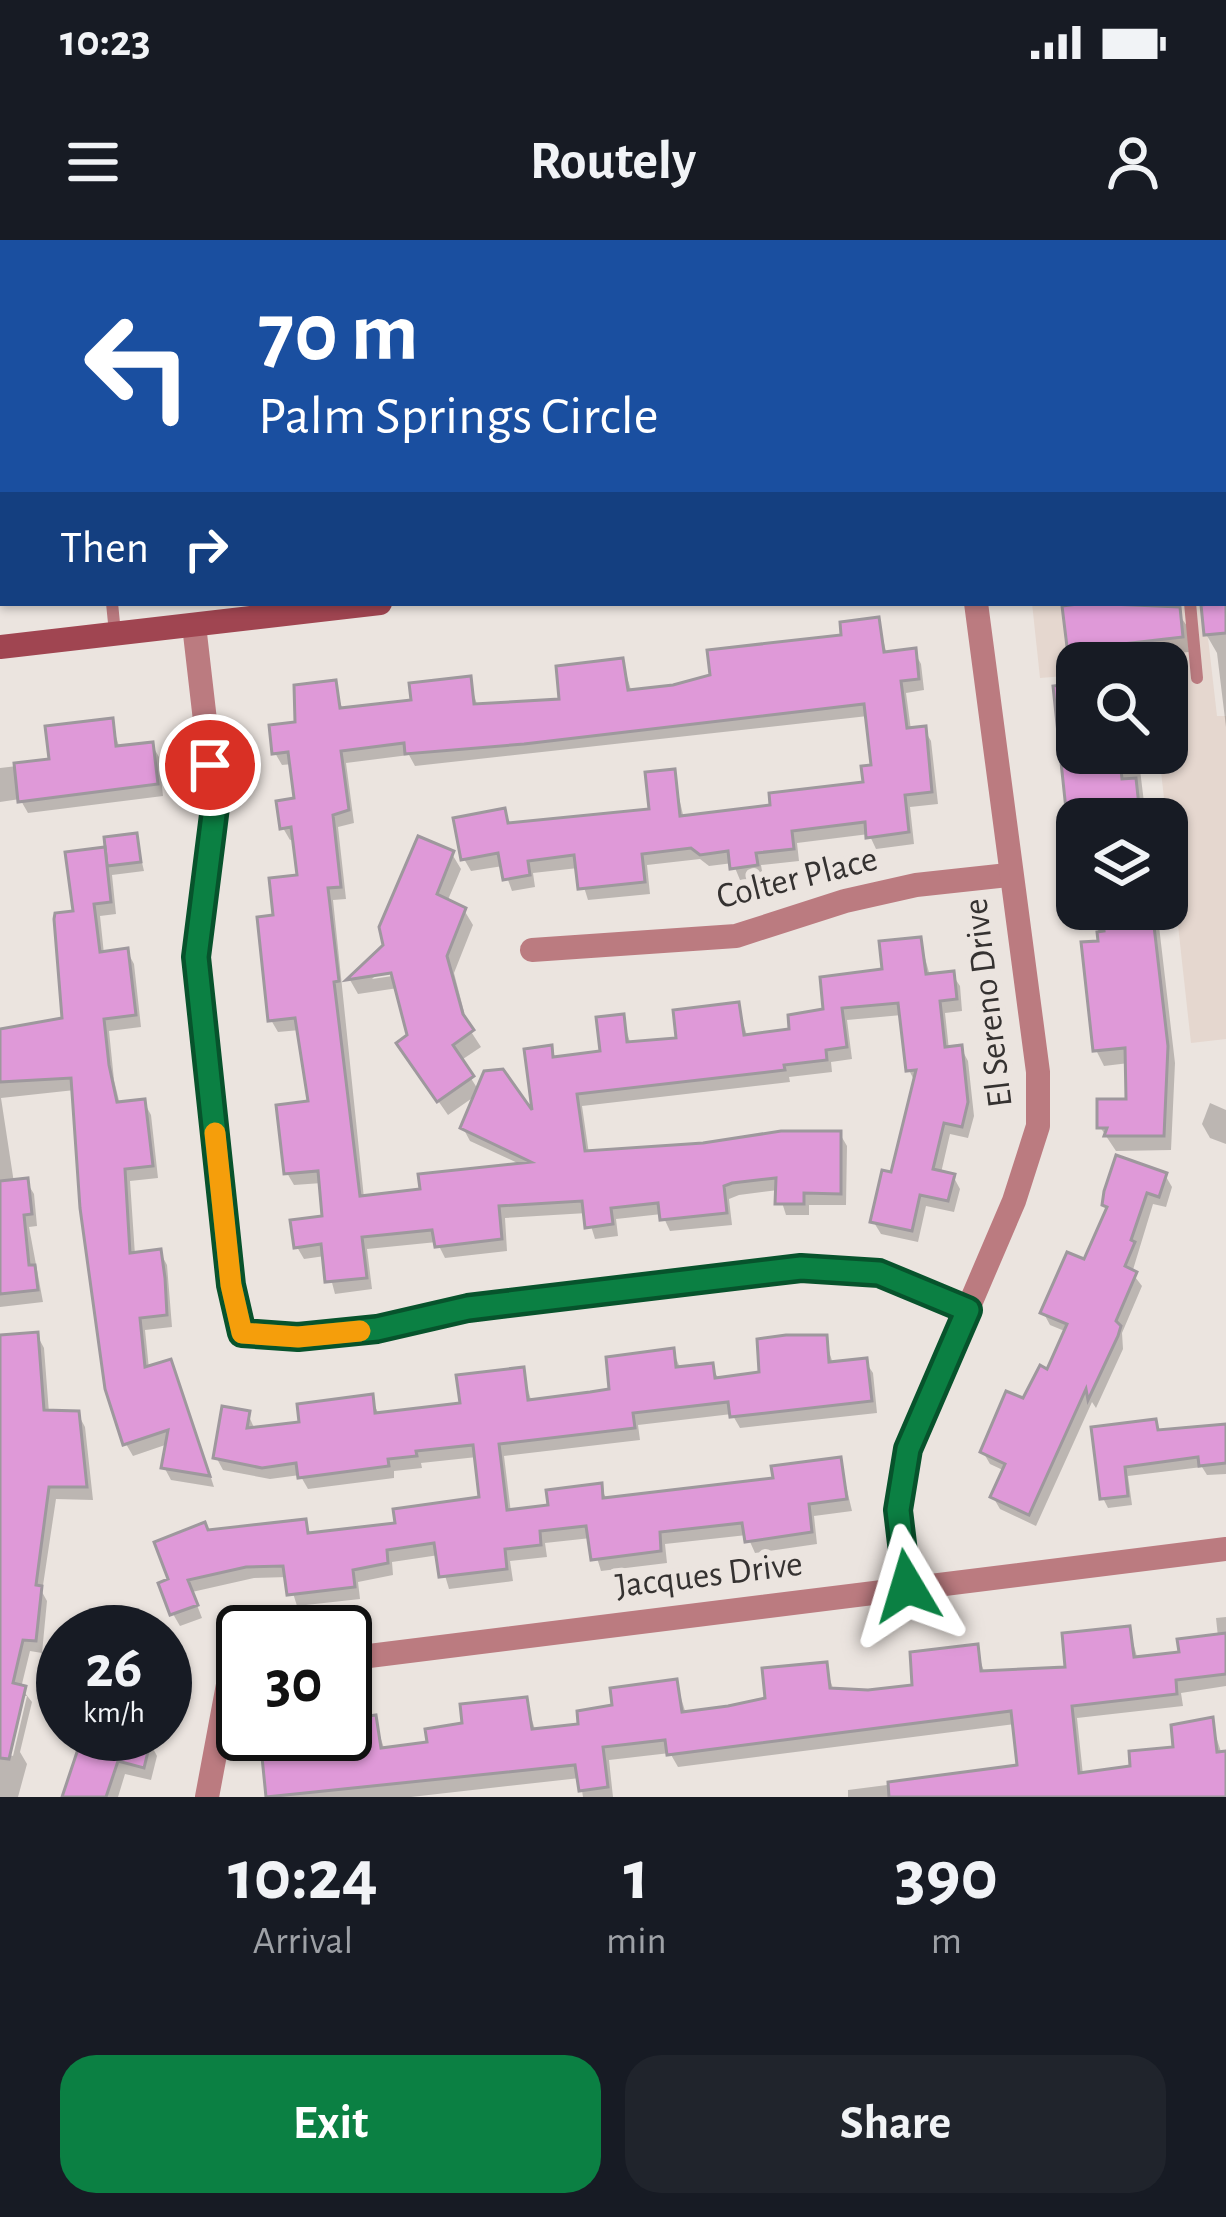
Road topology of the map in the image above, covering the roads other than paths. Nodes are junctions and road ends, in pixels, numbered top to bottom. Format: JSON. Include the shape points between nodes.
{"nodes":[{"id":1,"x":112,"y":606,"type":"edge"},
{"id":2,"x":355,"y":606,"type":"edge"},
{"id":3,"x":976,"y":606,"type":"edge"},
{"id":4,"x":1190,"y":606,"type":"edge"},
{"id":5,"x":194,"y":625,"type":"junction"},
{"id":6,"x":115,"y":633,"type":"junction"},
{"id":7,"x":0,"y":646,"type":"edge"},
{"id":8,"x":1197,"y":678,"type":"dead end"},
{"id":9,"x":1008,"y":874,"type":"junction"},
{"id":10,"x":532,"y":950,"type":"dead end"},
{"id":11,"x":968,"y":1310,"type":"junction"},
{"id":12,"x":1226,"y":1549,"type":"edge"},
{"id":13,"x":907,"y":1586,"type":"junction"},
{"id":14,"x":372,"y":1655,"type":"edge"},
{"id":15,"x":216,"y":1749,"type":"edge"},
{"id":16,"x":207,"y":1797,"type":"edge"}],
"edges":[{"from":1,"to":6,"type":"lane"},
{"from":2,"to":5,"type":"street"},
{"from":3,"to":9,"type":"street","name":"El Sereno Drive"},
{"from":4,"to":8,"type":"lane"},
{"from":5,"to":6,"type":"street"},
{"from":5,"to":11,"type":"street","via":[[215,807],[196,957],[242,1333],[377,1329],[468,1308],[801,1268],[879,1273]]},
{"from":6,"to":7,"type":"street"},
{"from":9,"to":10,"type":"street","name":"Colter Place","via":[[845,901],[736,936]]},
{"from":9,"to":11,"type":"street","name":"El Sereno Drive","via":[[1038,1072],[1038,1126]]},
{"from":11,"to":13,"type":"street","name":"El Sereno Drive","via":[[908,1449],[898,1510]]},
{"from":12,"to":13,"type":"street","name":"Jacques Drive"},
{"from":13,"to":14,"type":"street","name":"Jacques Drive"},
{"from":15,"to":16,"type":"street"}]}
